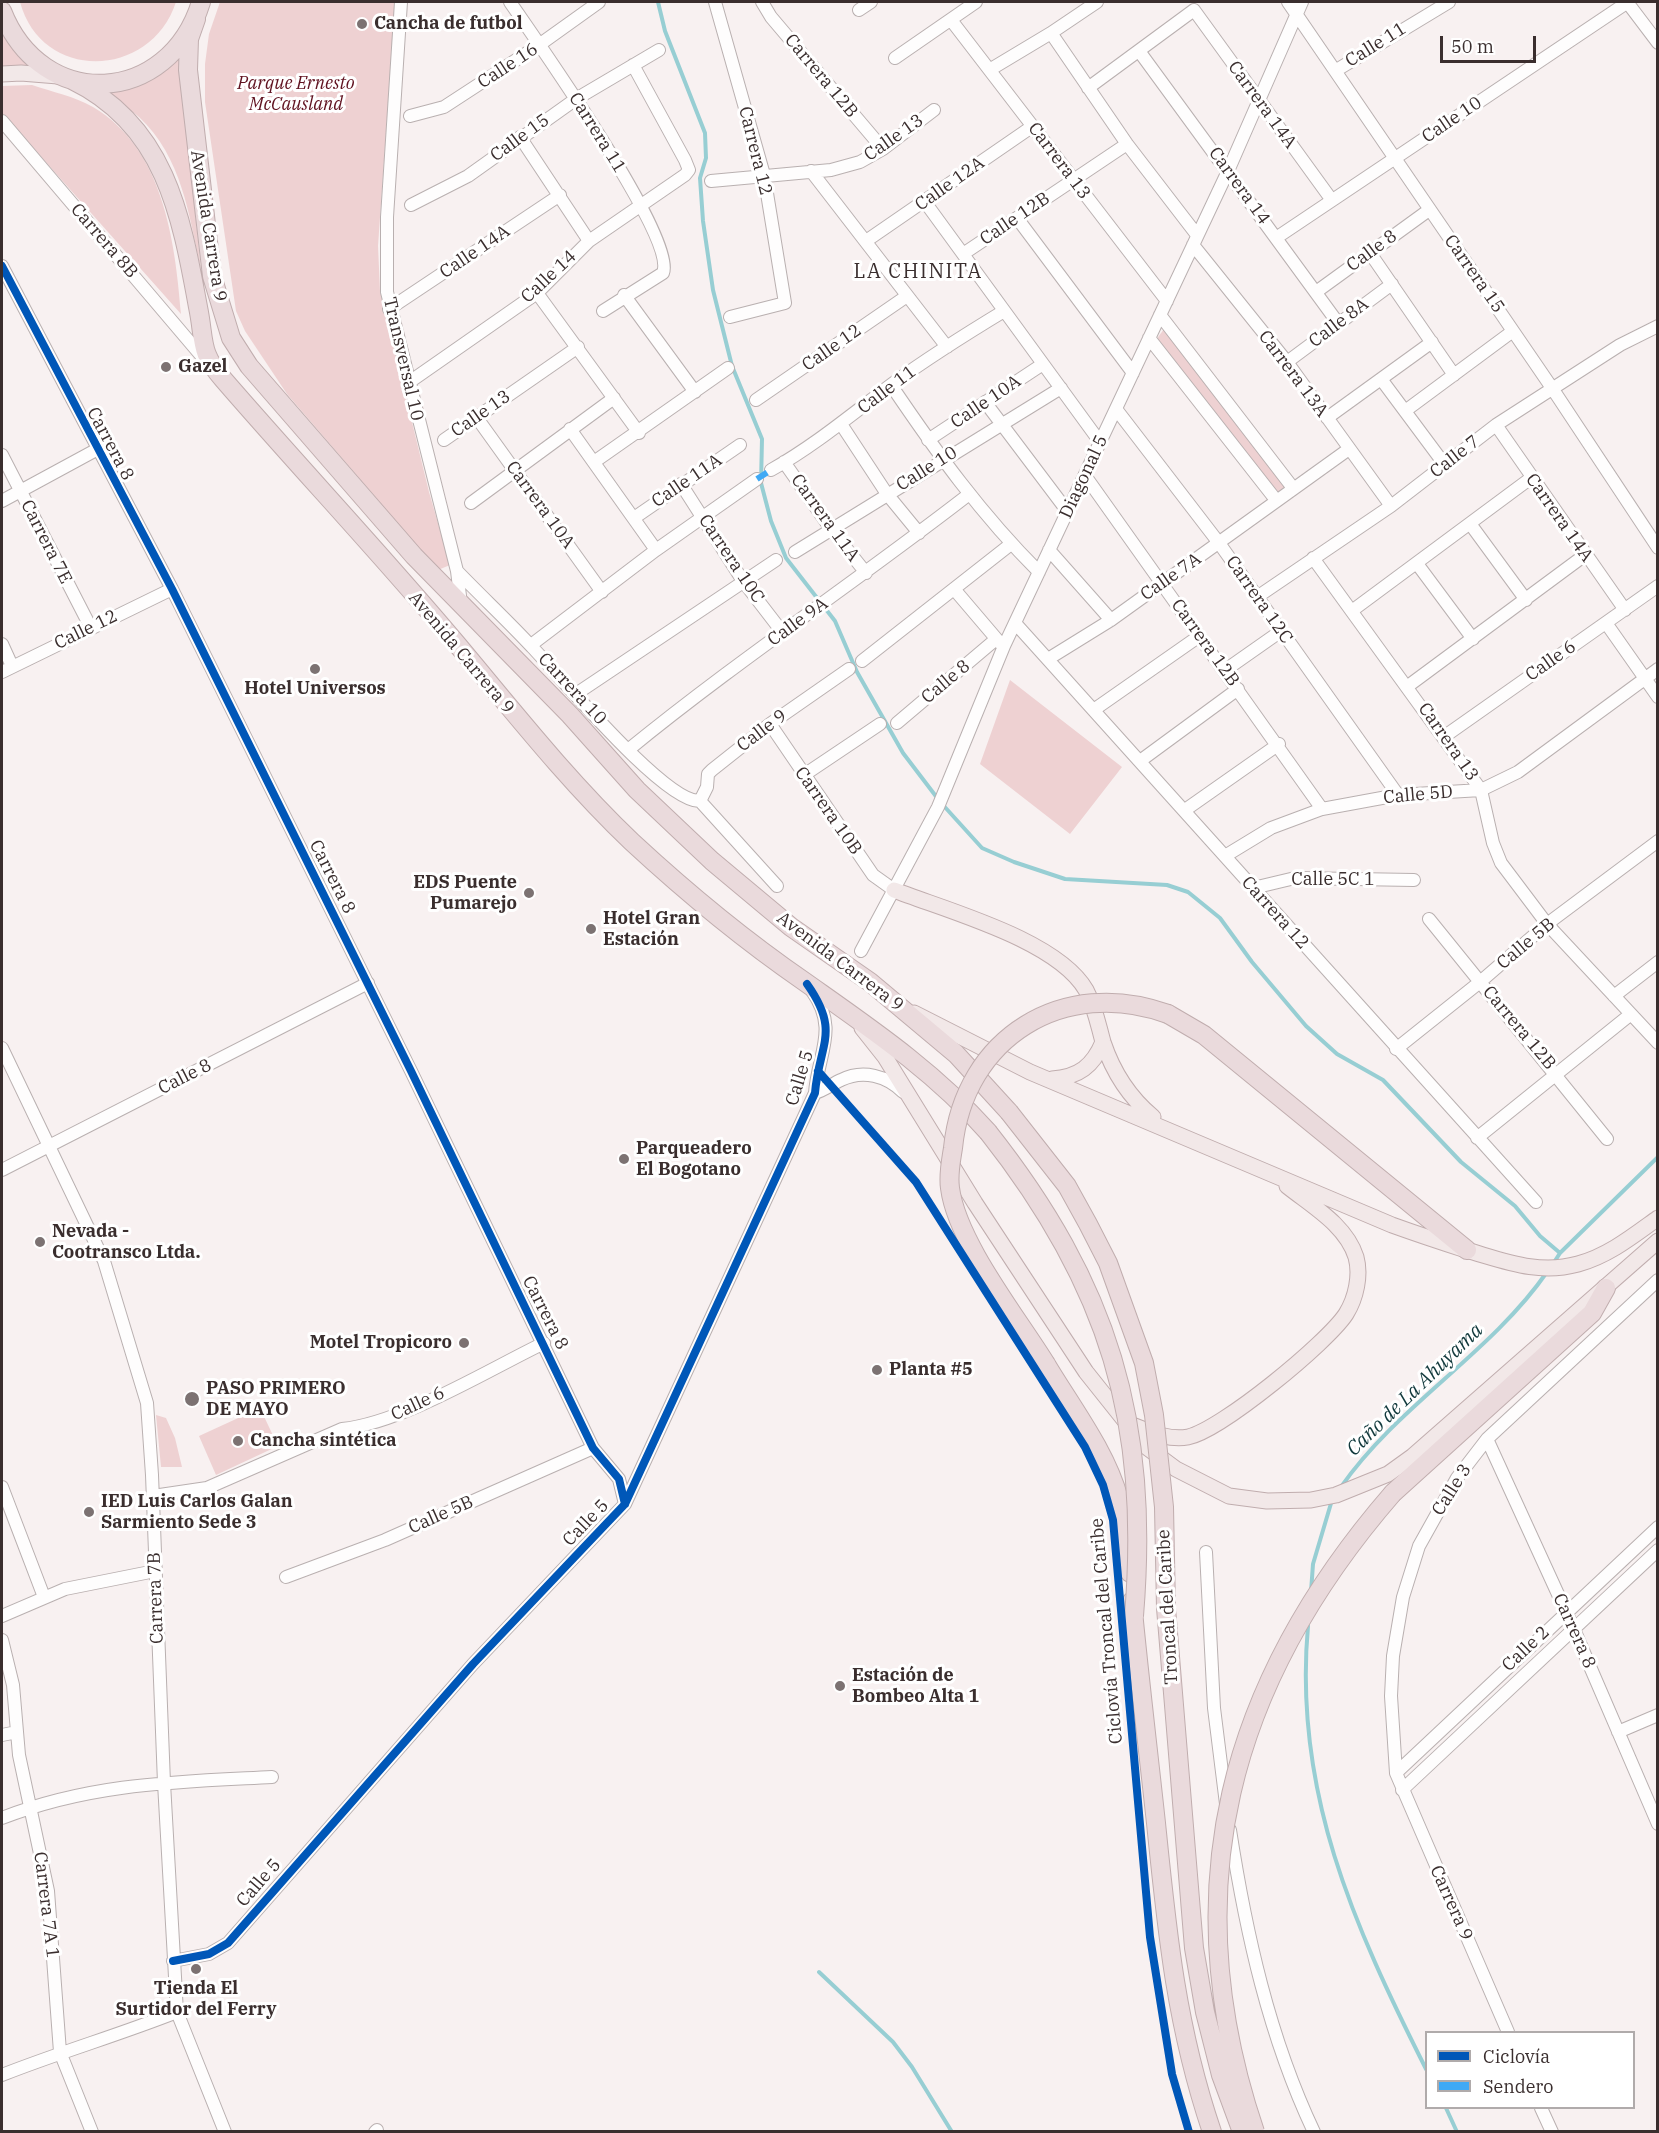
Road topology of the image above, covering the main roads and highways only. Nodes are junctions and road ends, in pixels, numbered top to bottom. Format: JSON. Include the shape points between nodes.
{"nodes":[{"id":1,"x":198,"y":10,"type":"edge"},
{"id":2,"x":2,"y":11,"type":"edge"},
{"id":3,"x":2,"y":74,"type":"edge"},
{"id":4,"x":67,"y":79,"type":"junction"},
{"id":5,"x":894,"y":890,"type":"road end"},
{"id":6,"x":870,"y":982,"type":"junction"},
{"id":7,"x":847,"y":1010,"type":"junction"},
{"id":8,"x":1103,"y":1042,"type":"junction"},
{"id":9,"x":1050,"y":1079,"type":"junction"},
{"id":10,"x":1009,"y":1112,"type":"joint"},
{"id":11,"x":1163,"y":1126,"type":"junction"},
{"id":12,"x":987,"y":1131,"type":"joint"},
{"id":13,"x":1268,"y":1172,"type":"junction"},
{"id":14,"x":1658,"y":1218,"type":"edge"},
{"id":15,"x":1658,"y":1241,"type":"edge"},
{"id":16,"x":1467,"y":1250,"type":"junction"},
{"id":17,"x":1606,"y":1288,"type":"junction"},
{"id":18,"x":1127,"y":1423,"type":"junction"},
{"id":19,"x":1134,"y":1616,"type":"junction"},
{"id":20,"x":1212,"y":2132,"type":"edge"},
{"id":21,"x":1242,"y":2132,"type":"edge"},
{"id":22,"x":1255,"y":2132,"type":"edge"}],
"edges":[{"from":1,"to":4,"type":"highway","via":[[178,48],[153,70],[105,84]]},
{"from":1,"to":6,"type":"highway","name":"Avenida Carrera 9","via":[[189,39],[188,70],[212,276],[231,338],[249,366],[384,523],[637,790],[712,861],[791,927]]},
{"from":2,"to":4,"type":"highway","name":"Avenida Carrera 9","via":[[13,35],[31,57]]},
{"from":3,"to":4,"type":"main road"},
{"from":4,"to":7,"type":"highway","name":"Avenida Carrera 9","via":[[113,105],[131,122],[163,172],[190,264],[206,361],[587,797],[686,890],[807,984]]},
{"from":5,"to":8,"type":"main road","via":[[1032,944],[1064,965],[1085,989],[1097,1015]]},
{"from":6,"to":9,"type":"main road","via":[[918,1015]]},
{"from":6,"to":10,"type":"highway","name":"Avenida Carrera 9","via":[[956,1054]]},
{"from":7,"to":12,"type":"highway","name":"Avenida Carrera 9","via":[[894,1044]]},
{"from":7,"to":18,"type":"main road","via":[[885,1057],[1086,1372]]},
{"from":8,"to":9,"type":"main road","via":[[1084,1071],[1068,1078]]},
{"from":8,"to":11,"type":"main road","via":[[1116,1074],[1130,1094]]},
{"from":9,"to":11,"type":"main road"},
{"from":10,"to":21,"type":"highway","name":"Troncal del Caribe","bridge":true,"via":[[1067,1186],[1088,1224],[1108,1263],[1144,1363],[1164,1507],[1166,1608],[1194,1948],[1204,2012]]},
{"from":11,"to":13,"type":"main road"},
{"from":12,"to":19,"type":"highway","name":"Troncal del Caribe","bridge":true,"via":[[1055,1225],[1081,1275],[1117,1372],[1132,1440],[1138,1497]]},
{"from":13,"to":16,"type":"main road","via":[[1392,1225]]},
{"from":13,"to":18,"type":"main road","via":[[1332,1221],[1344,1235],[1356,1258],[1357,1292],[1346,1314],[1317,1348],[1224,1418],[1191,1436],[1166,1436]]},
{"from":14,"to":16,"type":"main road","via":[[1625,1242],[1579,1264],[1521,1268]]},
{"from":15,"to":17,"type":"main road"},
{"from":16,"to":19,"type":"highway","bridge":true,"via":[[1204,1035],[1168,1014],[1137,1004],[1088,1002],[1042,1016],[1014,1032],[989,1056],[970,1085],[957,1117],[950,1170],[954,1206],[968,1238],[1102,1457],[1119,1497],[1125,1524]]},
{"from":17,"to":18,"type":"main road","via":[[1413,1456],[1388,1474],[1361,1486],[1311,1500],[1267,1501],[1229,1496],[1176,1469],[1145,1446]]},
{"from":17,"to":22,"type":"highway","bridge":true,"via":[[1592,1313],[1393,1493],[1336,1563],[1285,1647],[1257,1708],[1230,1792],[1218,1875],[1218,1968],[1234,2066]]},
{"from":19,"to":20,"type":"highway","name":"Troncal del Caribe","via":[[1168,1950],[1195,2082]]}]}
